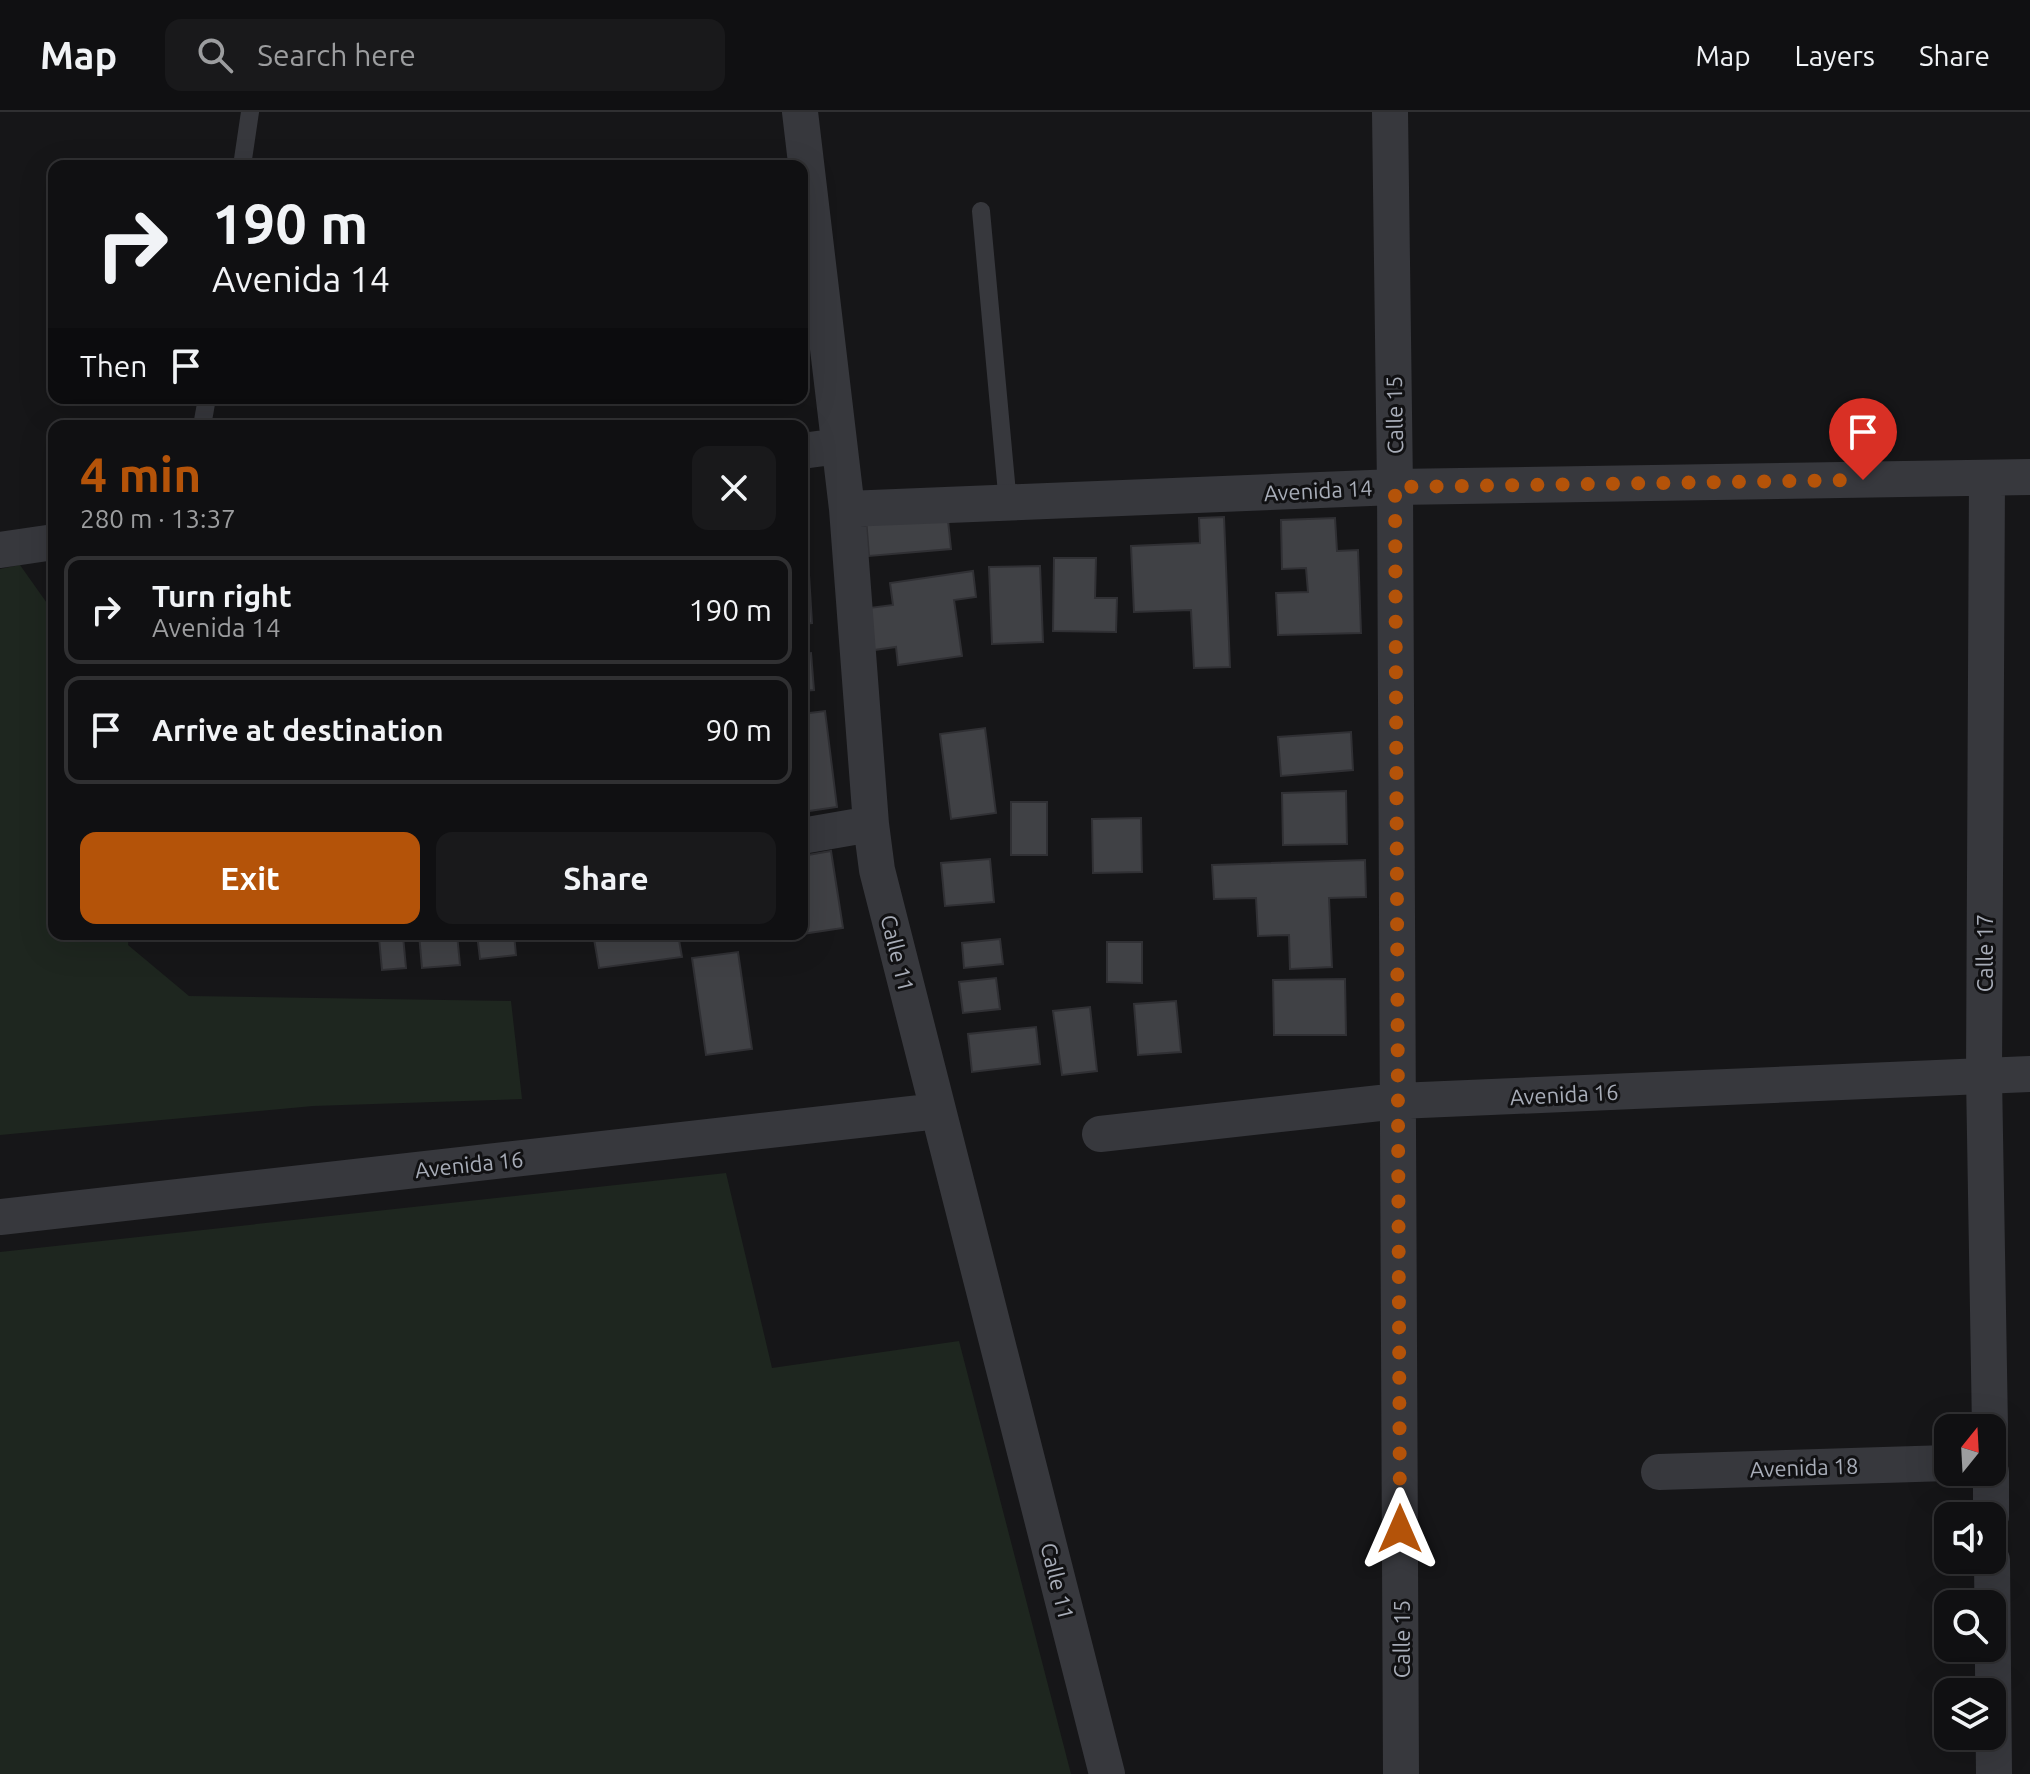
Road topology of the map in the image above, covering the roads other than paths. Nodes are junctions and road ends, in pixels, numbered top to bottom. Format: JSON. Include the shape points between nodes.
{"nodes":[{"id":1,"x":250,"y":112,"type":"edge"},
{"id":2,"x":800,"y":112,"type":"edge"},
{"id":3,"x":1390,"y":112,"type":"edge"},
{"id":4,"x":243,"y":160,"type":"edge"},
{"id":5,"x":806,"y":160,"type":"edge"},
{"id":6,"x":808,"y":181,"type":"edge"},
{"id":7,"x":981,"y":211,"type":"dead end"},
{"id":8,"x":839,"y":446,"type":"junction"},
{"id":9,"x":808,"y":450,"type":"edge"},
{"id":10,"x":2030,"y":477,"type":"edge"},
{"id":11,"x":1987,"y":478,"type":"junction"},
{"id":12,"x":1395,"y":487,"type":"junction"},
{"id":13,"x":1008,"y":504,"type":"junction"},
{"id":14,"x":847,"y":509,"type":"junction"},
{"id":15,"x":48,"y":543,"type":"edge"},
{"id":16,"x":0,"y":550,"type":"edge"},
{"id":17,"x":871,"y":824,"type":"junction"},
{"id":18,"x":808,"y":835,"type":"edge"},
{"id":19,"x":2030,"y":1074,"type":"edge"},
{"id":20,"x":1984,"y":1076,"type":"junction"},
{"id":21,"x":1398,"y":1101,"type":"junction"},
{"id":22,"x":938,"y":1111,"type":"junction"},
{"id":23,"x":1100,"y":1134,"type":"dead end"},
{"id":24,"x":0,"y":1217,"type":"edge"},
{"id":25,"x":1990,"y":1414,"type":"edge"},
{"id":26,"x":1934,"y":1463,"type":"edge"},
{"id":27,"x":1659,"y":1472,"type":"dead end"},
{"id":28,"x":1992,"y":1574,"type":"edge"},
{"id":29,"x":1107,"y":1774,"type":"edge"},
{"id":30,"x":1401,"y":1774,"type":"edge"},
{"id":31,"x":1994,"y":1774,"type":"edge"}],
"edges":[{"from":1,"to":4,"type":"lane"},
{"from":2,"to":5,"type":"street","name":"Calle 11"},
{"from":3,"to":12,"type":"street","name":"Calle 15"},
{"from":6,"to":8,"type":"street","name":"Calle 11"},
{"from":7,"to":13,"type":"lane"},
{"from":8,"to":9,"type":"street"},
{"from":8,"to":14,"type":"street","name":"Calle 11"},
{"from":10,"to":11,"type":"street","name":"Avenida 14"},
{"from":11,"to":12,"type":"street","name":"Avenida 14"},
{"from":11,"to":20,"type":"street","name":"Calle 17"},
{"from":12,"to":13,"type":"street","name":"Avenida 14"},
{"from":12,"to":21,"type":"street","name":"Calle 15"},
{"from":13,"to":14,"type":"street","name":"Avenida 14"},
{"from":14,"to":17,"type":"street","name":"Calle 11"},
{"from":15,"to":16,"type":"street"},
{"from":17,"to":18,"type":"street"},
{"from":17,"to":22,"type":"street","name":"Calle 11","via":[[877,870]]},
{"from":19,"to":20,"type":"street","name":"Avenida 16"},
{"from":20,"to":21,"type":"street","name":"Avenida 16"},
{"from":20,"to":25,"type":"street","name":"Calle 17"},
{"from":21,"to":23,"type":"street","name":"Avenida 16"},
{"from":21,"to":30,"type":"street","name":"Calle 15"},
{"from":22,"to":24,"type":"street","name":"Avenida 16"},
{"from":22,"to":29,"type":"street","name":"Calle 11"},
{"from":26,"to":27,"type":"street","name":"Avenida 18"},
{"from":28,"to":31,"type":"street"}]}
